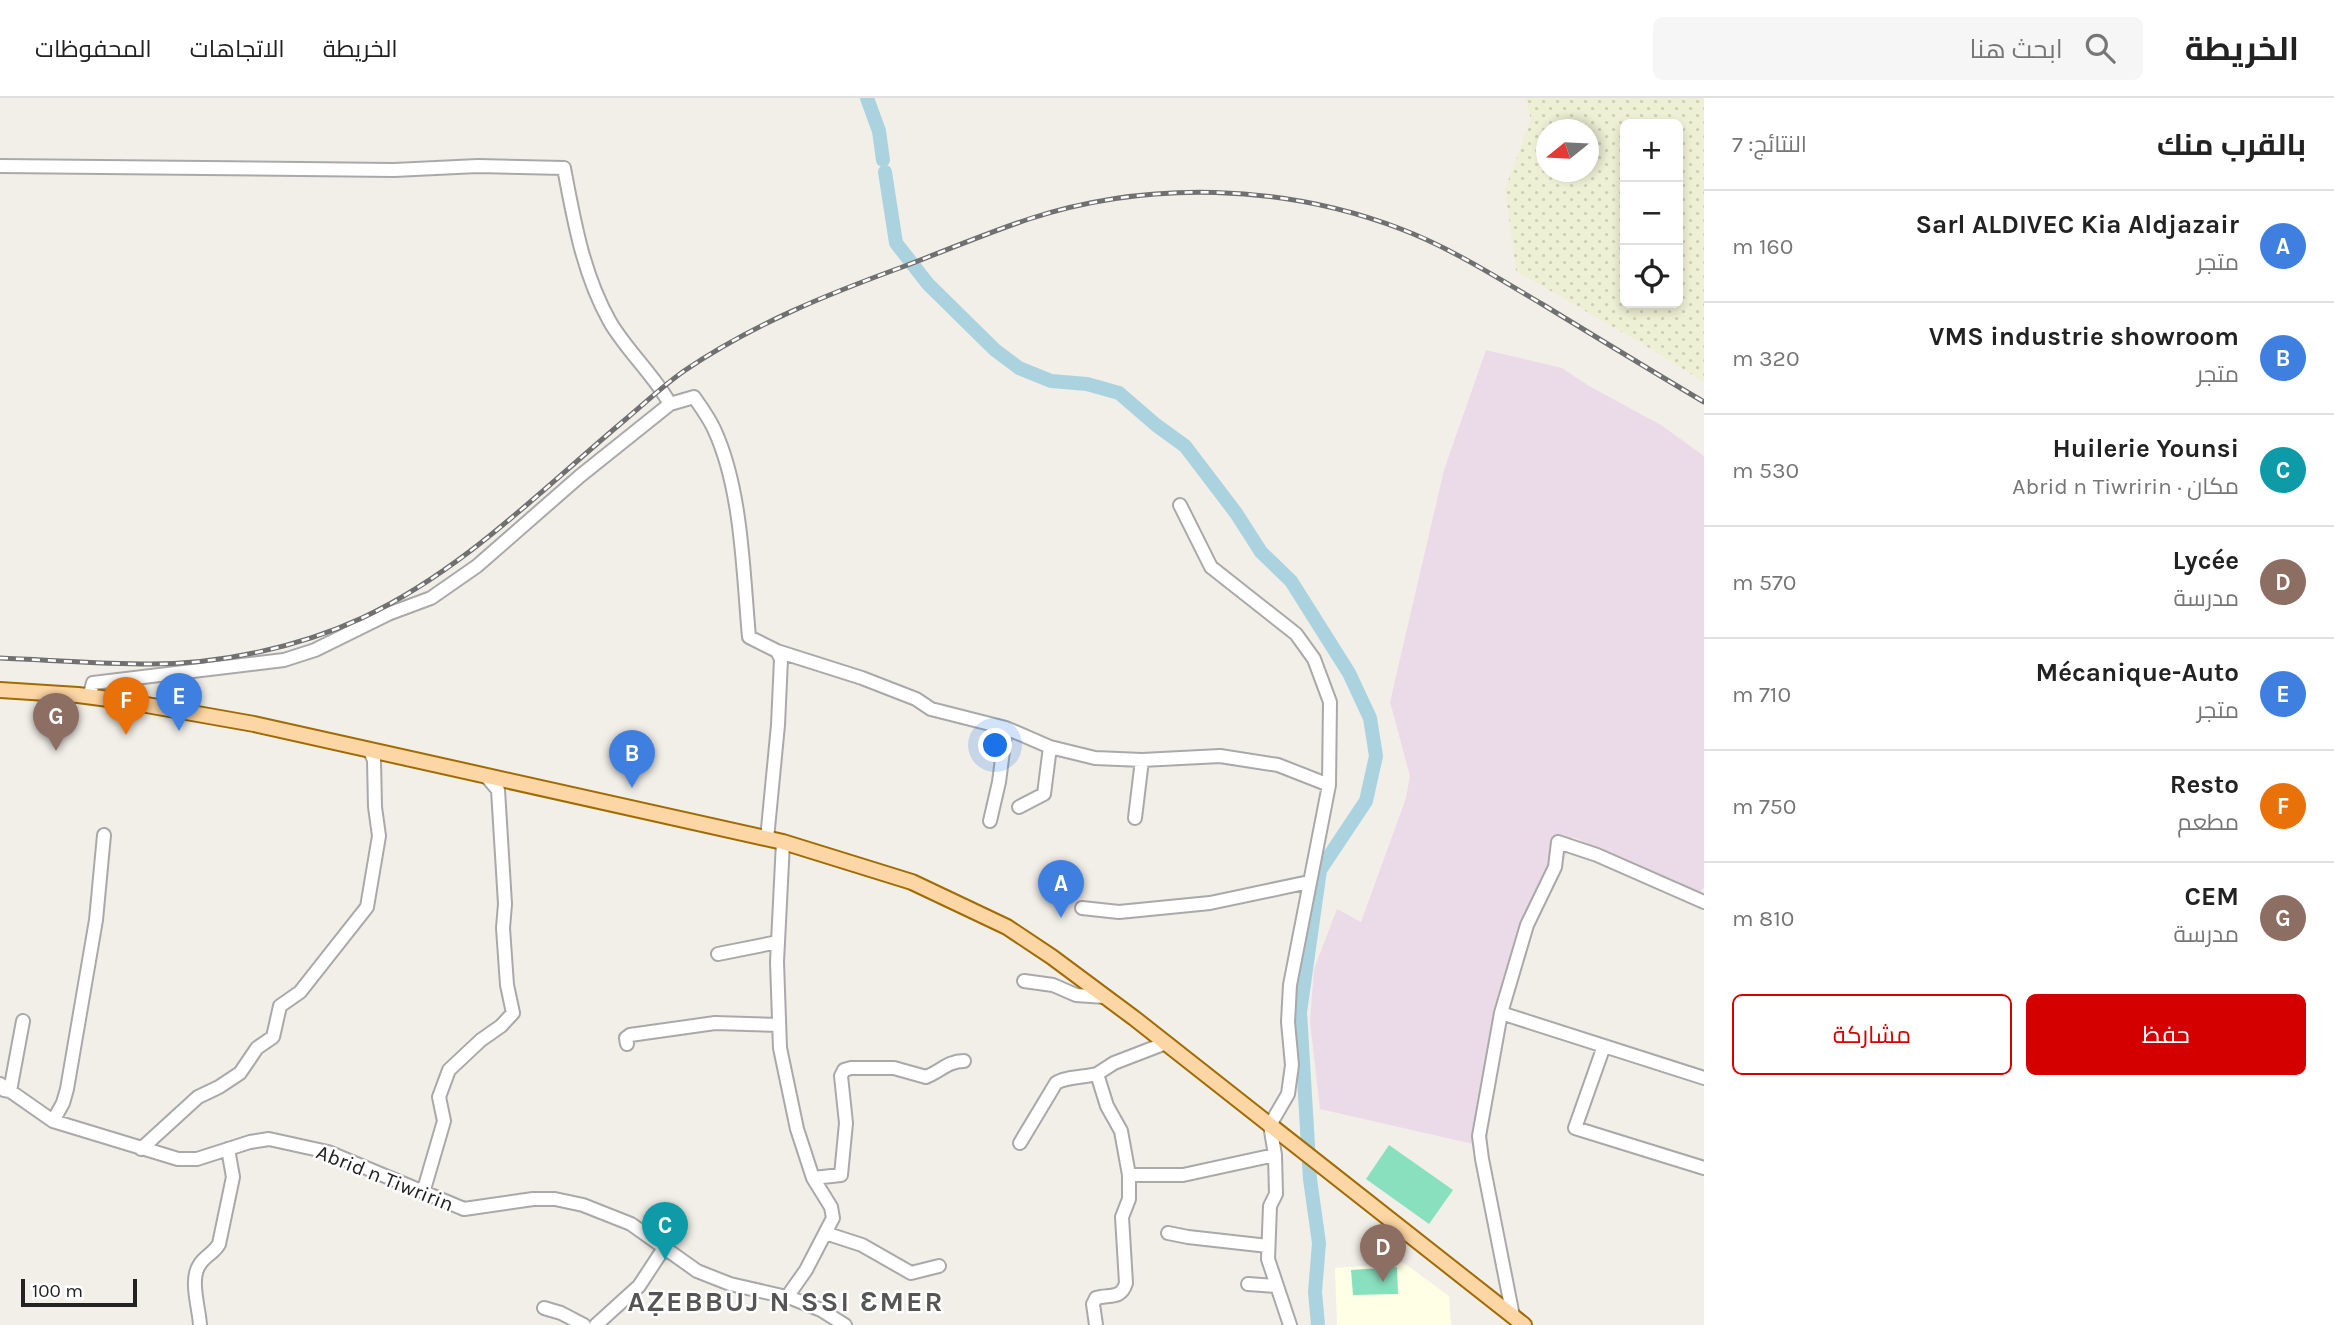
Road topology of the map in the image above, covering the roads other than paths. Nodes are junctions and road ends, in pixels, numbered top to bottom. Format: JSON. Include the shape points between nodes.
{"nodes":[{"id":1,"x":0,"y":166,"type":"edge"},
{"id":2,"x":670,"y":404,"type":"junction"},
{"id":3,"x":1180,"y":505,"type":"dead end"},
{"id":4,"x":777,"y":650,"type":"junction"},
{"id":5,"x":0,"y":690,"type":"edge"},
{"id":6,"x":89,"y":697,"type":"junction"},
{"id":7,"x":1006,"y":728,"type":"junction"},
{"id":8,"x":1051,"y":747,"type":"junction"},
{"id":9,"x":369,"y":749,"type":"junction"},
{"id":10,"x":1142,"y":760,"type":"junction"},
{"id":11,"x":485,"y":776,"type":"junction"},
{"id":12,"x":1329,"y":785,"type":"junction"},
{"id":13,"x":1019,"y":807,"type":"dead end"},
{"id":14,"x":1135,"y":818,"type":"dead end"},
{"id":15,"x":990,"y":821,"type":"dead end"},
{"id":16,"x":103,"y":835,"type":"dead end"},
{"id":17,"x":767,"y":839,"type":"junction"},
{"id":18,"x":783,"y":842,"type":"junction"},
{"id":19,"x":1309,"y":882,"type":"junction"},
{"id":20,"x":1704,"y":902,"type":"edge"},
{"id":21,"x":1082,"y":908,"type":"dead end"},
{"id":22,"x":778,"y":942,"type":"junction"},
{"id":23,"x":718,"y":954,"type":"dead end"},
{"id":24,"x":1024,"y":981,"type":"dead end"},
{"id":25,"x":1105,"y":997,"type":"junction"},
{"id":26,"x":1501,"y":1013,"type":"junction"},
{"id":27,"x":23,"y":1021,"type":"dead end"},
{"id":28,"x":779,"y":1025,"type":"junction"},
{"id":29,"x":1166,"y":1043,"type":"junction"},
{"id":30,"x":627,"y":1044,"type":"dead end"},
{"id":31,"x":1604,"y":1046,"type":"junction"},
{"id":32,"x":964,"y":1061,"type":"dead end"},
{"id":33,"x":1097,"y":1074,"type":"junction"},
{"id":34,"x":1704,"y":1078,"type":"edge"},
{"id":35,"x":3,"y":1088,"type":"edge"},
{"id":36,"x":53,"y":1121,"type":"junction"},
{"id":37,"x":1270,"y":1125,"type":"junction"},
{"id":38,"x":1020,"y":1143,"type":"dead end"},
{"id":39,"x":141,"y":1149,"type":"junction"},
{"id":40,"x":228,"y":1149,"type":"junction"},
{"id":41,"x":1275,"y":1155,"type":"junction"},
{"id":42,"x":1704,"y":1168,"type":"edge"},
{"id":43,"x":1129,"y":1175,"type":"junction"},
{"id":44,"x":813,"y":1178,"type":"junction"},
{"id":45,"x":421,"y":1190,"type":"junction"},
{"id":46,"x":825,"y":1233,"type":"junction"},
{"id":47,"x":1168,"y":1233,"type":"dead end"},
{"id":48,"x":1268,"y":1246,"type":"junction"},
{"id":49,"x":664,"y":1248,"type":"junction"},
{"id":50,"x":939,"y":1266,"type":"dead end"},
{"id":51,"x":1248,"y":1284,"type":"dead end"},
{"id":52,"x":1277,"y":1286,"type":"junction"},
{"id":53,"x":787,"y":1297,"type":"junction"},
{"id":54,"x":544,"y":1308,"type":"dead end"},
{"id":55,"x":1519,"y":1320,"type":"edge"},
{"id":56,"x":200,"y":1325,"type":"edge"},
{"id":57,"x":584,"y":1325,"type":"edge"},
{"id":58,"x":596,"y":1325,"type":"edge"},
{"id":59,"x":845,"y":1325,"type":"edge"},
{"id":60,"x":1096,"y":1325,"type":"edge"},
{"id":61,"x":1290,"y":1325,"type":"edge"}],
"edges":[{"from":1,"to":2,"type":"street","via":[[564,168],[581,249],[597,293],[611,323]]},
{"from":2,"to":4,"type":"street","via":[[694,397],[714,430],[736,511],[749,637]]},
{"from":2,"to":6,"type":"street","via":[[477,566],[431,598],[284,660],[93,683]]},
{"from":3,"to":12,"type":"street","via":[[1212,567],[1297,634],[1314,659],[1330,702]]},
{"from":4,"to":7,"type":"street","via":[[862,678],[931,709]]},
{"from":4,"to":17,"type":"street","via":[[782,680]]},
{"from":5,"to":6,"type":"main road"},
{"from":6,"to":9,"type":"main road"},
{"from":7,"to":8,"type":"street"},
{"from":7,"to":15,"type":"street"},
{"from":8,"to":10,"type":"street","via":[[1095,758]]},
{"from":8,"to":13,"type":"street","via":[[1044,794]]},
{"from":9,"to":11,"type":"main road"},
{"from":9,"to":39,"type":"street","via":[[374,760],[379,836],[367,907],[300,992],[280,1006],[274,1037],[257,1048],[240,1073],[198,1097]]},
{"from":10,"to":12,"type":"street","via":[[1220,756],[1278,765]]},
{"from":10,"to":14,"type":"street"},
{"from":11,"to":17,"type":"main road"},
{"from":11,"to":45,"type":"street","via":[[498,790],[503,928],[513,1013],[449,1070],[439,1097],[444,1121]]},
{"from":12,"to":19,"type":"street"},
{"from":16,"to":36,"type":"street","via":[[96,920],[69,1075],[63,1103]]},
{"from":17,"to":18,"type":"main road"},
{"from":18,"to":22,"type":"street"},
{"from":18,"to":25,"type":"main road","via":[[912,882],[949,899],[1007,927]]},
{"from":19,"to":21,"type":"street","via":[[1210,903],[1119,912]]},
{"from":19,"to":37,"type":"street","via":[[1290,985],[1288,1094]]},
{"from":20,"to":26,"type":"street","via":[[1558,842],[1555,867],[1527,925]]},
{"from":22,"to":23,"type":"street"},
{"from":22,"to":28,"type":"street"},
{"from":24,"to":25,"type":"street","via":[[1053,985],[1076,995]]},
{"from":25,"to":29,"type":"main road"},
{"from":26,"to":31,"type":"street"},
{"from":26,"to":55,"type":"street","via":[[1479,1136]]},
{"from":27,"to":35,"type":"street"},
{"from":28,"to":30,"type":"street","via":[[715,1023],[631,1035]]},
{"from":28,"to":44,"type":"street","via":[[788,1090]]},
{"from":29,"to":33,"type":"street"},
{"from":29,"to":37,"type":"main road"},
{"from":31,"to":34,"type":"street"},
{"from":31,"to":42,"type":"street","via":[[1575,1128]]},
{"from":32,"to":44,"type":"street","via":[[946,1064],[926,1077],[894,1068],[844,1070],[846,1123],[841,1175]]},
{"from":33,"to":38,"type":"street","via":[[1056,1083]]},
{"from":33,"to":43,"type":"street","via":[[1121,1130]]},
{"from":35,"to":36,"type":"street","name":"Abrid n Tiwririn"},
{"from":36,"to":39,"type":"street","name":"Abrid n Tiwririn"},
{"from":37,"to":41,"type":"street"},
{"from":37,"to":55,"type":"main road"},
{"from":39,"to":40,"type":"street","name":"Abrid n Tiwririn","via":[[178,1159],[197,1159]]},
{"from":40,"to":45,"type":"street","name":"Abrid n Tiwririn","via":[[269,1139],[292,1142]]},
{"from":40,"to":56,"type":"street","via":[[233,1177],[219,1244],[196,1271]]},
{"from":41,"to":43,"type":"street","via":[[1183,1175]]},
{"from":41,"to":48,"type":"street","via":[[1276,1194],[1270,1206]]},
{"from":43,"to":60,"type":"street","via":[[1129,1199],[1122,1217],[1126,1283],[1115,1297],[1096,1298]]},
{"from":44,"to":46,"type":"street","via":[[831,1207],[833,1218]]},
{"from":45,"to":49,"type":"street","name":"Abrid n Tiwririn","via":[[464,1209],[533,1199],[583,1205],[631,1224]]},
{"from":46,"to":50,"type":"street","via":[[862,1245],[911,1273]]},
{"from":46,"to":53,"type":"street"},
{"from":47,"to":48,"type":"street"},
{"from":48,"to":52,"type":"street"},
{"from":49,"to":53,"type":"street","name":"Abrid n Tiwririn","via":[[697,1271]]},
{"from":49,"to":58,"type":"street","via":[[639,1286]]},
{"from":51,"to":52,"type":"street"},
{"from":52,"to":61,"type":"street"},
{"from":53,"to":59,"type":"street","name":"Abrid n Tiwririn"},
{"from":54,"to":57,"type":"street"}]}
